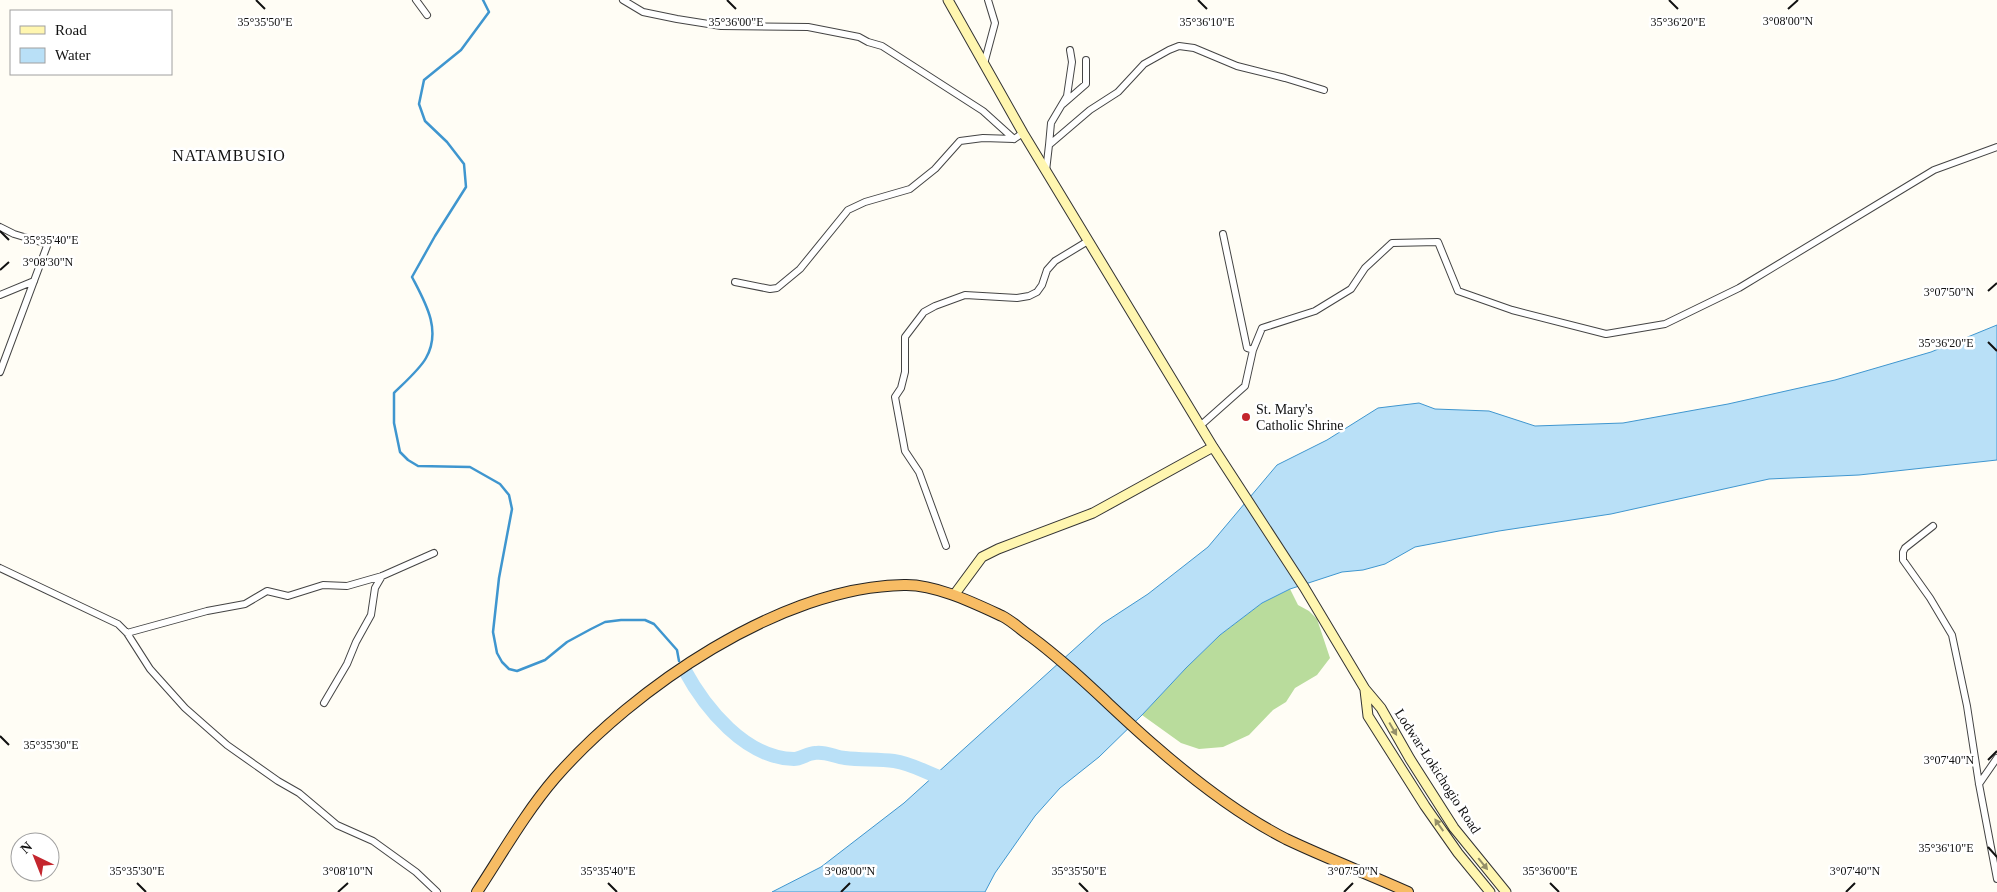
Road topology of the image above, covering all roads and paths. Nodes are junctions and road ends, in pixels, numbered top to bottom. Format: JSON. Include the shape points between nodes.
{"nodes":[{"id":1,"x":416,"y":0,"type":"edge"},
{"id":2,"x":623,"y":0,"type":"edge"},
{"id":3,"x":948,"y":0,"type":"edge"},
{"id":4,"x":988,"y":0,"type":"edge"},
{"id":5,"x":427,"y":14,"type":"dead end"},
{"id":6,"x":1070,"y":50,"type":"dead end"},
{"id":7,"x":1086,"y":60,"type":"dead end"},
{"id":8,"x":984,"y":64,"type":"junction"},
{"id":9,"x":1324,"y":90,"type":"dead end"},
{"id":10,"x":1062,"y":105,"type":"junction"},
{"id":11,"x":1023,"y":133,"type":"junction"},
{"id":12,"x":1014,"y":139,"type":"junction"},
{"id":13,"x":1049,"y":145,"type":"junction"},
{"id":14,"x":1997,"y":147,"type":"edge"},
{"id":15,"x":1046,"y":171,"type":"junction"},
{"id":16,"x":0,"y":227,"type":"edge"},
{"id":17,"x":1223,"y":234,"type":"dead end"},
{"id":18,"x":1088,"y":241,"type":"junction"},
{"id":19,"x":34,"y":281,"type":"junction"},
{"id":20,"x":736,"y":282,"type":"dead end"},
{"id":21,"x":0,"y":295,"type":"edge"},
{"id":22,"x":1253,"y":350,"type":"junction"},
{"id":23,"x":0,"y":372,"type":"edge"},
{"id":24,"x":1200,"y":426,"type":"junction"},
{"id":25,"x":1213,"y":447,"type":"junction"},
{"id":26,"x":1933,"y":526,"type":"dead end"},
{"id":27,"x":946,"y":546,"type":"dead end"},
{"id":28,"x":434,"y":553,"type":"dead end"},
{"id":29,"x":0,"y":568,"type":"edge"},
{"id":30,"x":382,"y":576,"type":"junction"},
{"id":31,"x":954,"y":595,"type":"junction"},
{"id":32,"x":127,"y":633,"type":"junction"},
{"id":33,"x":1365,"y":689,"type":"junction"},
{"id":34,"x":324,"y":703,"type":"dead end"},
{"id":35,"x":1997,"y":758,"type":"edge"},
{"id":36,"x":1979,"y":784,"type":"junction"},
{"id":37,"x":1997,"y":879,"type":"edge"},
{"id":38,"x":437,"y":892,"type":"edge"},
{"id":39,"x":477,"y":892,"type":"edge"},
{"id":40,"x":1408,"y":892,"type":"edge"},
{"id":41,"x":1490,"y":892,"type":"edge"},
{"id":42,"x":1506,"y":892,"type":"edge"}],
"edges":[{"from":1,"to":5,"type":"street"},
{"from":2,"to":12,"type":"street","via":[[643,12],[721,26],[808,26],[859,37],[882,46],[983,111]]},
{"from":3,"to":8,"type":"main road"},
{"from":4,"to":8,"type":"street","via":[[995,23]]},
{"from":6,"to":10,"type":"street","via":[[1070,78]]},
{"from":7,"to":10,"type":"street","via":[[1086,84]]},
{"from":8,"to":11,"type":"main road"},
{"from":9,"to":13,"type":"street","via":[[1236,66],[1194,48],[1179,46],[1144,64],[1118,92],[1090,110]]},
{"from":10,"to":13,"type":"street","via":[[1051,122]]},
{"from":11,"to":12,"type":"street"},
{"from":11,"to":15,"type":"main road"},
{"from":12,"to":20,"type":"street","via":[[960,141],[935,169],[910,189],[848,210],[800,269],[777,288]]},
{"from":13,"to":15,"type":"street"},
{"from":14,"to":22,"type":"street","via":[[1934,170],[1739,288],[1666,324],[1606,334],[1512,310],[1458,291],[1438,242],[1392,243],[1365,268],[1351,289],[1314,311],[1262,328]]},
{"from":15,"to":18,"type":"main road"},
{"from":16,"to":19,"type":"street","via":[[44,242],[47,246]]},
{"from":17,"to":22,"type":"street","via":[[1247,348]]},
{"from":18,"to":24,"type":"main road"},
{"from":18,"to":27,"type":"street","via":[[1055,261],[1037,292],[1017,298],[966,295],[924,312],[905,337],[904,372],[895,398],[899,427],[905,451],[919,472]]},
{"from":19,"to":21,"type":"street"},
{"from":19,"to":23,"type":"street"},
{"from":22,"to":24,"type":"street","via":[[1245,386]]},
{"from":24,"to":25,"type":"main road"},
{"from":25,"to":31,"type":"main road","via":[[1093,513],[982,557]]},
{"from":25,"to":33,"type":"main road","name":"Lodwar-Lokichogio Road","via":[[1304,587]]},
{"from":26,"to":36,"type":"street","via":[[1905,548],[1903,560],[1952,635]]},
{"from":28,"to":30,"type":"street"},
{"from":29,"to":32,"type":"street","via":[[112,621]]},
{"from":30,"to":32,"type":"street","via":[[347,586],[324,585],[288,596],[267,591],[245,604]]},
{"from":30,"to":34,"type":"street","via":[[375,588],[371,615]]},
{"from":31,"to":39,"type":"highway","via":[[906,585],[856,591],[774,617],[727,640],[676,672],[614,721],[559,774],[536,802]]},
{"from":31,"to":40,"type":"highway","via":[[1004,618],[1049,651],[1156,748],[1238,811],[1286,839]]},
{"from":32,"to":38,"type":"street","via":[[150,670],[185,708],[227,745],[299,793],[337,825],[373,841],[416,872]]},
{"from":41,"to":33,"type":"main road","name":"Lodwar-Lokichogio Road","one_way":true,"via":[[1425,806],[1368,716]]},
{"from":33,"to":42,"type":"main road","name":"Lodwar-Lokichogio Road","one_way":true,"via":[[1381,708],[1454,828]]},
{"from":35,"to":36,"type":"street"},
{"from":36,"to":37,"type":"street"}]}
